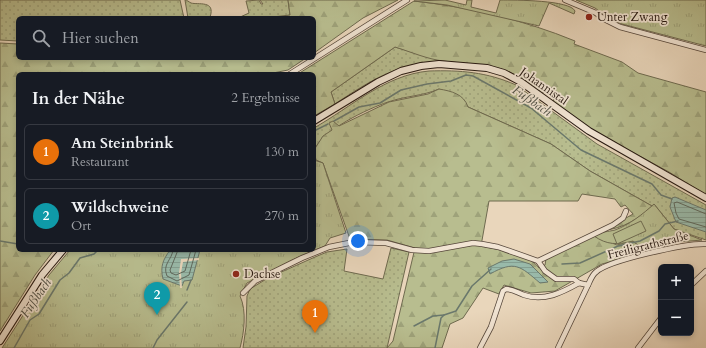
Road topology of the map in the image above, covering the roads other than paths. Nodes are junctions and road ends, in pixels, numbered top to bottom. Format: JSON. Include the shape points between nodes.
{"nodes":[{"id":1,"x":407,"y":0,"type":"edge"},
{"id":2,"x":564,"y":0,"type":"edge"},
{"id":3,"x":706,"y":50,"type":"edge"},
{"id":4,"x":316,"y":58,"type":"edge"},
{"id":5,"x":312,"y":60,"type":"edge"},
{"id":6,"x":293,"y":72,"type":"edge"},
{"id":7,"x":316,"y":120,"type":"edge"},
{"id":8,"x":706,"y":198,"type":"edge"},
{"id":9,"x":626,"y":211,"type":"dead end"},
{"id":10,"x":706,"y":244,"type":"edge"},
{"id":11,"x":61,"y":252,"type":"edge"},
{"id":12,"x":538,"y":261,"type":"junction"},
{"id":13,"x":706,"y":271,"type":"edge"},
{"id":14,"x":694,"y":282,"type":"edge"},
{"id":15,"x":579,"y":283,"type":"junction"},
{"id":16,"x":588,"y":285,"type":"junction"},
{"id":17,"x":243,"y":293,"type":"dead end"},
{"id":18,"x":658,"y":322,"type":"edge"},
{"id":19,"x":0,"y":342,"type":"edge"},
{"id":20,"x":480,"y":348,"type":"edge"},
{"id":21,"x":558,"y":348,"type":"edge"},
{"id":22,"x":638,"y":348,"type":"edge"}],
"edges":[{"from":1,"to":4,"type":"street"},
{"from":2,"to":3,"type":"street","via":[[596,13],[620,27]]},
{"from":5,"to":6,"type":"street"},
{"from":7,"to":8,"type":"main road","name":"Johannistal","via":[[381,80],[401,71],[439,64],[487,68],[521,82],[589,131]]},
{"from":9,"to":12,"type":"street","via":[[623,218],[613,225]]},
{"from":10,"to":16,"type":"street","name":"Freiligrathstraße","via":[[681,245],[605,266],[594,273]]},
{"from":11,"to":19,"type":"main road","via":[[42,275]]},
{"from":12,"to":15,"type":"street","via":[[552,277],[562,280],[574,279]]},
{"from":12,"to":17,"type":"street","via":[[482,244],[412,250],[386,243],[354,242],[329,247],[302,258],[255,281]]},
{"from":13,"to":14,"type":"street"},
{"from":15,"to":16,"type":"street"},
{"from":15,"to":20,"type":"street","via":[[552,296],[539,298],[505,290]]},
{"from":16,"to":21,"type":"street","name":"Freiligrathstraße"},
{"from":18,"to":22,"type":"street"}]}
